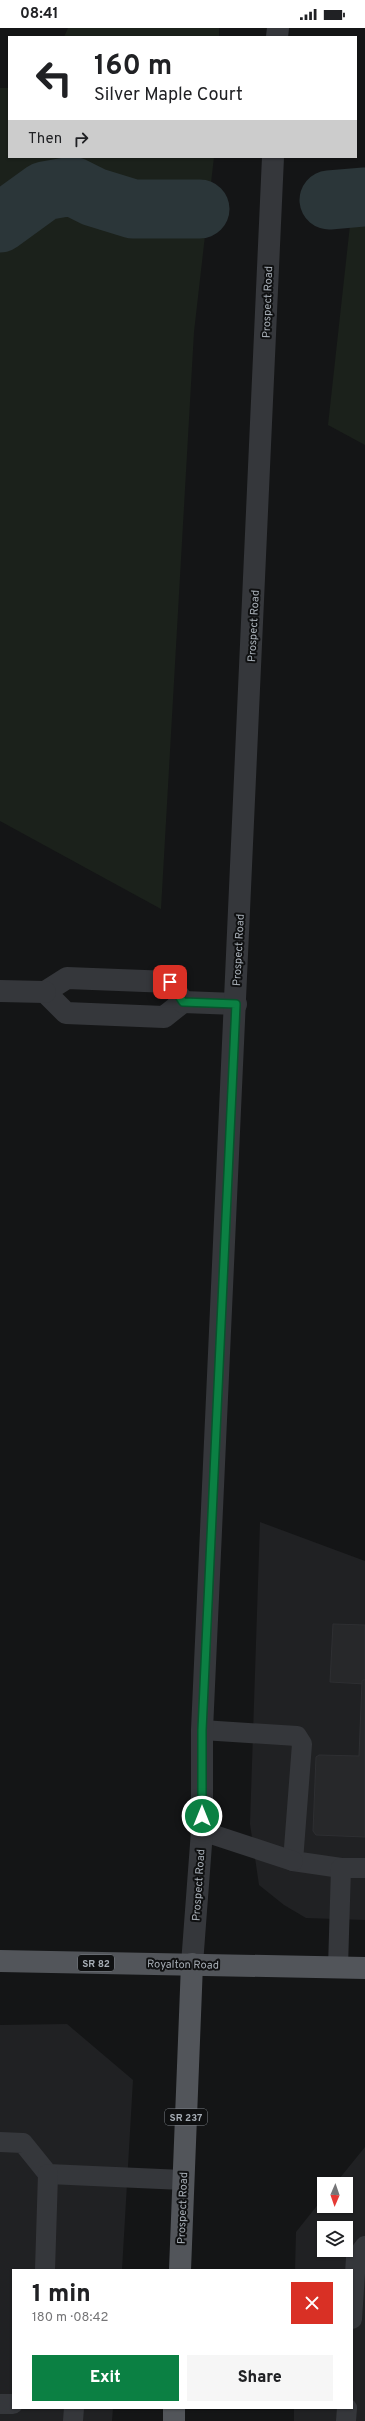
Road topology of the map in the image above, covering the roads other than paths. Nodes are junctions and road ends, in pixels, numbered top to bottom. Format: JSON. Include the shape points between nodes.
{"nodes":[{"id":1,"x":273,"y":158,"type":"edge"},
{"id":2,"x":0,"y":991,"type":"edge"},
{"id":3,"x":45,"y":992,"type":"junction"},
{"id":4,"x":183,"y":1002,"type":"junction"},
{"id":5,"x":236,"y":1004,"type":"junction"},
{"id":6,"x":202,"y":1730,"type":"junction"},
{"id":7,"x":202,"y":1831,"type":"junction"},
{"id":8,"x":293,"y":1861,"type":"junction"},
{"id":9,"x":341,"y":1868,"type":"junction"},
{"id":10,"x":365,"y":1868,"type":"edge"},
{"id":11,"x":0,"y":1961,"type":"edge"},
{"id":12,"x":192,"y":1964,"type":"junction"},
{"id":13,"x":338,"y":1967,"type":"junction"},
{"id":14,"x":365,"y":1968,"type":"edge"},
{"id":15,"x":0,"y":2142,"type":"edge"},
{"id":16,"x":48,"y":2174,"type":"junction"},
{"id":17,"x":183,"y":2180,"type":"junction"},
{"id":18,"x":365,"y":2246,"type":"edge"},
{"id":19,"x":45,"y":2269,"type":"edge"},
{"id":20,"x":180,"y":2269,"type":"edge"},
{"id":21,"x":353,"y":2304,"type":"edge"},
{"id":22,"x":0,"y":2404,"type":"edge"},
{"id":23,"x":12,"y":2404,"type":"edge"},
{"id":24,"x":74,"y":2409,"type":"edge"},
{"id":25,"x":174,"y":2409,"type":"edge"},
{"id":26,"x":347,"y":2409,"type":"edge"},
{"id":27,"x":73,"y":2421,"type":"edge"},
{"id":28,"x":174,"y":2421,"type":"edge"},
{"id":29,"x":346,"y":2421,"type":"edge"}],
"edges":[{"from":1,"to":5,"type":"street","name":"Prospect Road"},
{"from":2,"to":3,"type":"street"},
{"from":3,"to":4,"type":"street","via":[[66,1013],[164,1017]]},
{"from":3,"to":4,"type":"street","via":[[67,978],[170,982]]},
{"from":4,"to":5,"type":"street"},
{"from":5,"to":6,"type":"street","name":"Prospect Road"},
{"from":6,"to":7,"type":"street","name":"Prospect Road"},
{"from":6,"to":8,"type":"lane","via":[[297,1736],[302,1744]]},
{"from":7,"to":8,"type":"lane"},
{"from":7,"to":12,"type":"street","name":"Prospect Road"},
{"from":8,"to":9,"type":"lane"},
{"from":9,"to":10,"type":"lane"},
{"from":9,"to":13,"type":"lane"},
{"from":11,"to":12,"type":"main road","name":"Royalton Road","number":"SR 82"},
{"from":12,"to":13,"type":"main road","name":"Royalton Road","number":"SR 82"},
{"from":12,"to":17,"type":"main road","name":"Prospect Road","number":"SR 237"},
{"from":13,"to":14,"type":"main road","name":"Royalton Road","number":"SR 82"},
{"from":15,"to":16,"type":"lane","via":[[23,2143]]},
{"from":16,"to":17,"type":"lane"},
{"from":16,"to":19,"type":"lane"},
{"from":17,"to":20,"type":"main road","name":"Prospect Road","number":"SR 237"},
{"from":18,"to":21,"type":"lane","via":[[356,2258]]},
{"from":22,"to":23,"type":"lane"},
{"from":24,"to":27,"type":"lane"},
{"from":25,"to":28,"type":"main road"},
{"from":26,"to":29,"type":"lane"}]}
